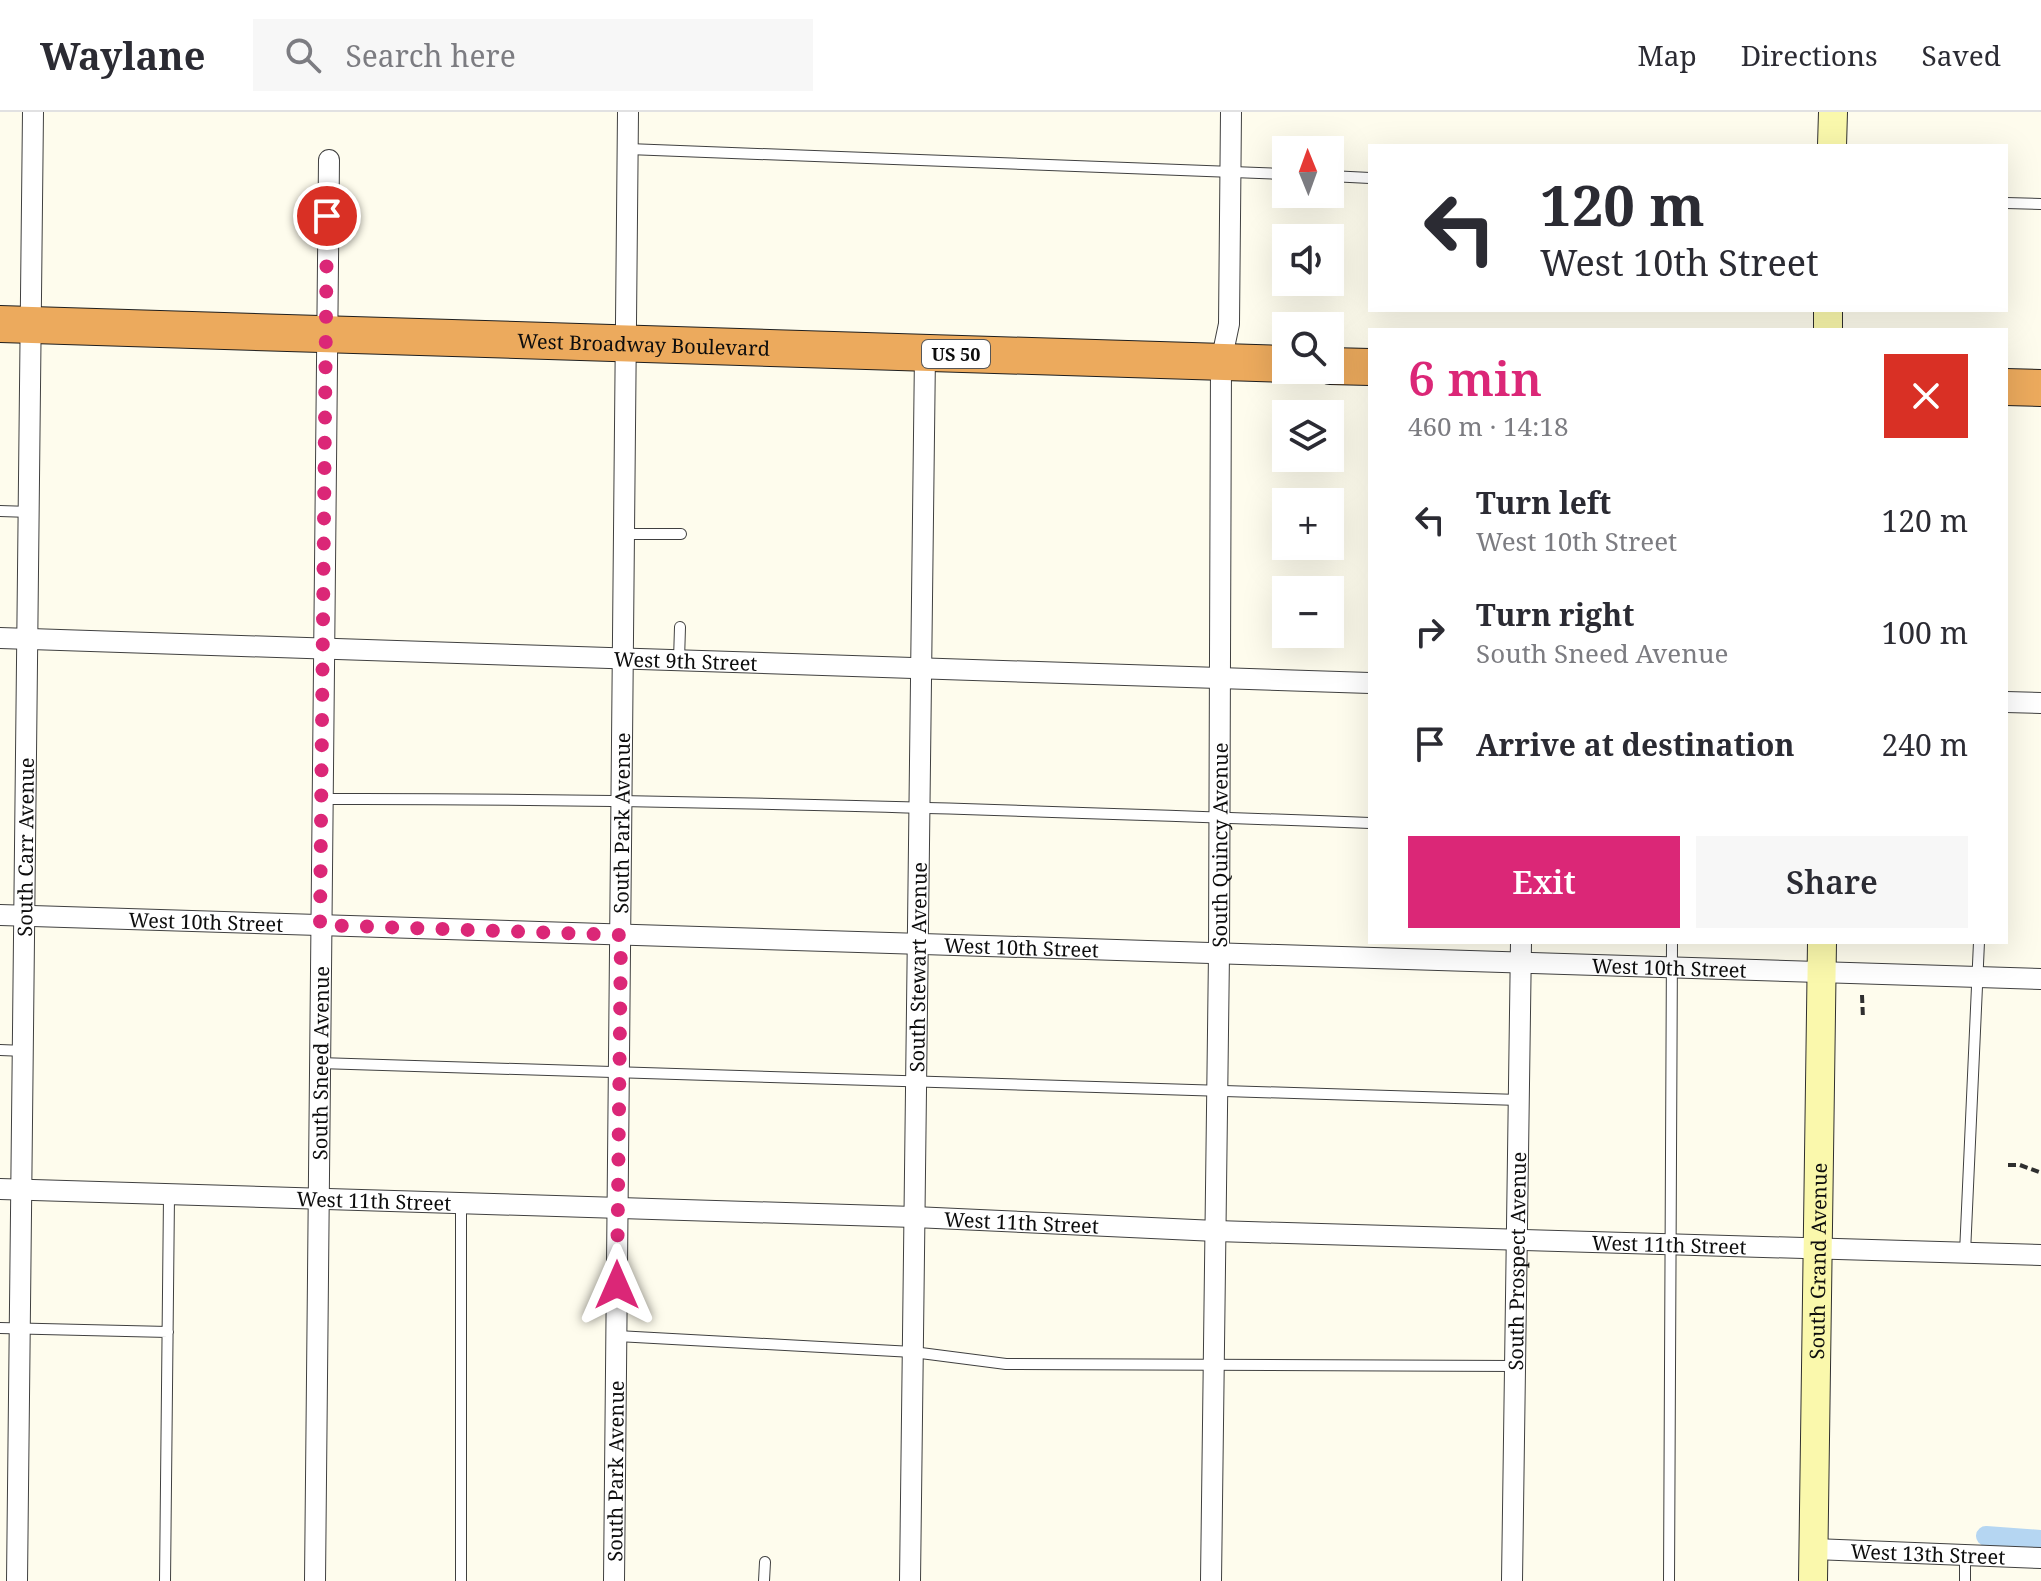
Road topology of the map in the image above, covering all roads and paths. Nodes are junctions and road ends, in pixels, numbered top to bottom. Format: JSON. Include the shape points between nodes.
{"nodes":[{"id":1,"x":33,"y":112,"type":"edge"},
{"id":2,"x":628,"y":112,"type":"edge"},
{"id":3,"x":1231,"y":112,"type":"edge"},
{"id":4,"x":1833,"y":112,"type":"edge"},
{"id":5,"x":1832,"y":144,"type":"edge"},
{"id":6,"x":628,"y":149,"type":"junction"},
{"id":7,"x":329,"y":160,"type":"dead end"},
{"id":8,"x":1231,"y":172,"type":"junction"},
{"id":9,"x":1272,"y":173,"type":"edge"},
{"id":10,"x":1344,"y":177,"type":"edge"},
{"id":11,"x":1368,"y":178,"type":"edge"},
{"id":12,"x":2008,"y":203,"type":"edge"},
{"id":13,"x":2041,"y":204,"type":"edge"},
{"id":14,"x":16,"y":324,"type":"edge"},
{"id":15,"x":325,"y":334,"type":"junction"},
{"id":16,"x":625,"y":344,"type":"junction"},
{"id":17,"x":925,"y":353,"type":"junction"},
{"id":18,"x":1221,"y":362,"type":"junction"},
{"id":19,"x":1272,"y":364,"type":"edge"},
{"id":20,"x":1344,"y":366,"type":"edge"},
{"id":21,"x":1368,"y":367,"type":"edge"},
{"id":22,"x":2008,"y":387,"type":"edge"},
{"id":23,"x":2041,"y":388,"type":"edge"},
{"id":24,"x":0,"y":511,"type":"edge"},
{"id":25,"x":30,"y":512,"type":"junction"},
{"id":26,"x":624,"y":534,"type":"junction"},
{"id":27,"x":681,"y":534,"type":"dead end"},
{"id":28,"x":680,"y":627,"type":"dead end"},
{"id":29,"x":0,"y":638,"type":"edge"},
{"id":30,"x":28,"y":639,"type":"junction"},
{"id":31,"x":322,"y":649,"type":"junction"},
{"id":32,"x":623,"y":659,"type":"junction"},
{"id":33,"x":679,"y":660,"type":"junction"},
{"id":34,"x":922,"y":668,"type":"junction"},
{"id":35,"x":1219,"y":678,"type":"junction"},
{"id":36,"x":1368,"y":683,"type":"edge"},
{"id":37,"x":2008,"y":702,"type":"edge"},
{"id":38,"x":2041,"y":703,"type":"edge"},
{"id":39,"x":321,"y":799,"type":"junction"},
{"id":40,"x":622,"y":801,"type":"junction"},
{"id":41,"x":920,"y":807,"type":"junction"},
{"id":42,"x":1219,"y":817,"type":"junction"},
{"id":43,"x":1368,"y":823,"type":"edge"},
{"id":44,"x":0,"y":915,"type":"edge"},
{"id":45,"x":26,"y":916,"type":"junction"},
{"id":46,"x":320,"y":925,"type":"junction"},
{"id":47,"x":621,"y":935,"type":"junction"},
{"id":48,"x":918,"y":944,"type":"junction"},
{"id":49,"x":1672,"y":944,"type":"edge"},
{"id":50,"x":1822,"y":944,"type":"edge"},
{"id":51,"x":1979,"y":944,"type":"edge"},
{"id":52,"x":1521,"y":952,"type":"edge"},
{"id":53,"x":1219,"y":953,"type":"junction"},
{"id":54,"x":1672,"y":968,"type":"junction"},
{"id":55,"x":1821,"y":972,"type":"junction"},
{"id":56,"x":1977,"y":978,"type":"junction"},
{"id":57,"x":2041,"y":979,"type":"edge"},
{"id":58,"x":1862,"y":995,"type":"dead end"},
{"id":59,"x":1863,"y":1019,"type":"dead end"},
{"id":60,"x":0,"y":1050,"type":"edge"},
{"id":61,"x":25,"y":1051,"type":"junction"},
{"id":62,"x":319,"y":1063,"type":"junction"},
{"id":63,"x":619,"y":1072,"type":"junction"},
{"id":64,"x":916,"y":1081,"type":"junction"},
{"id":65,"x":1216,"y":1090,"type":"junction"},
{"id":66,"x":1519,"y":1100,"type":"junction"},
{"id":67,"x":2008,"y":1165,"type":"dead end"},
{"id":68,"x":2039,"y":1172,"type":"edge"},
{"id":69,"x":0,"y":1189,"type":"edge"},
{"id":70,"x":23,"y":1190,"type":"junction"},
{"id":71,"x":169,"y":1196,"type":"junction"},
{"id":72,"x":317,"y":1199,"type":"junction"},
{"id":73,"x":461,"y":1202,"type":"junction"},
{"id":74,"x":618,"y":1207,"type":"junction"},
{"id":75,"x":914,"y":1217,"type":"junction"},
{"id":76,"x":1216,"y":1231,"type":"junction"},
{"id":77,"x":1517,"y":1240,"type":"junction"},
{"id":78,"x":1671,"y":1244,"type":"junction"},
{"id":79,"x":1819,"y":1249,"type":"junction"},
{"id":80,"x":1965,"y":1253,"type":"junction"},
{"id":81,"x":2041,"y":1255,"type":"edge"},
{"id":82,"x":0,"y":1328,"type":"edge"},
{"id":83,"x":22,"y":1329,"type":"junction"},
{"id":84,"x":168,"y":1332,"type":"junction"},
{"id":85,"x":617,"y":1336,"type":"junction"},
{"id":86,"x":913,"y":1352,"type":"junction"},
{"id":87,"x":1215,"y":1364,"type":"junction"},
{"id":88,"x":1515,"y":1366,"type":"junction"},
{"id":89,"x":1814,"y":1549,"type":"junction"},
{"id":90,"x":1965,"y":1555,"type":"junction"},
{"id":91,"x":2041,"y":1558,"type":"edge"},
{"id":92,"x":765,"y":1562,"type":"dead end"},
{"id":93,"x":17,"y":1581,"type":"edge"},
{"id":94,"x":165,"y":1581,"type":"edge"},
{"id":95,"x":315,"y":1581,"type":"edge"},
{"id":96,"x":461,"y":1581,"type":"edge"},
{"id":97,"x":614,"y":1581,"type":"edge"},
{"id":98,"x":764,"y":1581,"type":"edge"},
{"id":99,"x":910,"y":1581,"type":"edge"},
{"id":100,"x":1211,"y":1581,"type":"edge"},
{"id":101,"x":1512,"y":1581,"type":"edge"},
{"id":102,"x":1669,"y":1581,"type":"edge"},
{"id":103,"x":1813,"y":1581,"type":"edge"},
{"id":104,"x":1965,"y":1581,"type":"edge"}],
"edges":[{"from":1,"to":14,"type":"street","name":"South Carr Avenue"},
{"from":2,"to":6,"type":"street","name":"South Park Avenue"},
{"from":3,"to":8,"type":"street","name":"South Quincy Avenue"},
{"from":4,"to":5,"type":"street"},
{"from":6,"to":8,"type":"lane"},
{"from":6,"to":16,"type":"street","name":"South Park Avenue"},
{"from":7,"to":15,"type":"street","name":"South Sneed Avenue"},
{"from":8,"to":9,"type":"lane"},
{"from":8,"to":18,"type":"street","name":"South Quincy Avenue","via":[[1229,324]]},
{"from":10,"to":11,"type":"lane"},
{"from":12,"to":13,"type":"lane"},
{"from":14,"to":15,"type":"highway","name":"West Broadway Boulevard","number":"US 50"},
{"from":14,"to":25,"type":"street","name":"South Carr Avenue"},
{"from":15,"to":16,"type":"highway","name":"West Broadway Boulevard","number":"US 50"},
{"from":15,"to":31,"type":"street","name":"South Sneed Avenue"},
{"from":16,"to":17,"type":"highway","name":"West Broadway Boulevard","number":"US 50"},
{"from":16,"to":26,"type":"street","name":"South Park Avenue"},
{"from":17,"to":18,"type":"highway","name":"West Broadway Boulevard","number":"US 50"},
{"from":17,"to":34,"type":"street","name":"South Stewart Avenue"},
{"from":18,"to":19,"type":"highway","name":"West Broadway Boulevard","number":"US 50"},
{"from":18,"to":35,"type":"street","name":"South Quincy Avenue"},
{"from":20,"to":21,"type":"highway"},
{"from":22,"to":23,"type":"highway"},
{"from":24,"to":25,"type":"lane"},
{"from":25,"to":30,"type":"street","name":"South Carr Avenue"},
{"from":26,"to":27,"type":"lane"},
{"from":26,"to":32,"type":"street","name":"South Park Avenue"},
{"from":28,"to":33,"type":"lane"},
{"from":29,"to":30,"type":"street","name":"West 9th Street"},
{"from":30,"to":31,"type":"street","name":"West 9th Street"},
{"from":30,"to":45,"type":"street","name":"South Carr Avenue"},
{"from":31,"to":32,"type":"street","name":"West 9th Street"},
{"from":31,"to":39,"type":"street","name":"South Sneed Avenue"},
{"from":32,"to":33,"type":"street","name":"West 9th Street"},
{"from":32,"to":40,"type":"street","name":"South Park Avenue"},
{"from":33,"to":34,"type":"street","name":"West 9th Street"},
{"from":34,"to":35,"type":"street","name":"West 9th Street"},
{"from":34,"to":41,"type":"street","name":"South Stewart Avenue"},
{"from":35,"to":36,"type":"street","name":"West 9th Street"},
{"from":35,"to":42,"type":"street","name":"South Quincy Avenue"},
{"from":37,"to":38,"type":"street"},
{"from":39,"to":40,"type":"lane"},
{"from":39,"to":46,"type":"street","name":"South Sneed Avenue"},
{"from":40,"to":41,"type":"lane"},
{"from":40,"to":47,"type":"street","name":"South Park Avenue"},
{"from":41,"to":42,"type":"lane"},
{"from":41,"to":48,"type":"street","name":"South Stewart Avenue"},
{"from":42,"to":43,"type":"lane"},
{"from":42,"to":53,"type":"street","name":"South Quincy Avenue"},
{"from":44,"to":45,"type":"street","name":"West 10th Street"},
{"from":45,"to":46,"type":"street","name":"West 10th Street"},
{"from":45,"to":61,"type":"street","name":"South Carr Avenue"},
{"from":46,"to":47,"type":"street","name":"West 10th Street"},
{"from":46,"to":62,"type":"street","name":"South Sneed Avenue"},
{"from":47,"to":48,"type":"street","name":"West 10th Street"},
{"from":47,"to":63,"type":"street","name":"South Park Avenue"},
{"from":48,"to":53,"type":"street","name":"West 10th Street"},
{"from":48,"to":64,"type":"street","name":"South Stewart Avenue"},
{"from":49,"to":54,"type":"lane"},
{"from":50,"to":55,"type":"street","name":"South Grand Avenue"},
{"from":51,"to":56,"type":"lane"},
{"from":52,"to":53,"type":"street","name":"West 10th Street"},
{"from":52,"to":54,"type":"street","name":"West 10th Street"},
{"from":52,"to":66,"type":"street","name":"South Prospect Avenue"},
{"from":53,"to":65,"type":"street","name":"South Quincy Avenue"},
{"from":54,"to":55,"type":"street","name":"West 10th Street"},
{"from":54,"to":78,"type":"lane"},
{"from":55,"to":56,"type":"street","name":"West 10th Street"},
{"from":55,"to":79,"type":"street","name":"South Grand Avenue"},
{"from":56,"to":57,"type":"street","name":"West 10th Street"},
{"from":56,"to":80,"type":"lane"},
{"from":58,"to":59,"type":"path"},
{"from":60,"to":61,"type":"lane"},
{"from":61,"to":70,"type":"street","name":"South Carr Avenue"},
{"from":62,"to":63,"type":"lane"},
{"from":62,"to":72,"type":"street","name":"South Sneed Avenue"},
{"from":63,"to":64,"type":"lane"},
{"from":63,"to":74,"type":"street","name":"South Park Avenue"},
{"from":64,"to":65,"type":"lane"},
{"from":64,"to":75,"type":"street","name":"South Stewart Avenue"},
{"from":65,"to":66,"type":"lane"},
{"from":65,"to":76,"type":"street","name":"South Quincy Avenue"},
{"from":66,"to":77,"type":"street","name":"South Prospect Avenue"},
{"from":67,"to":68,"type":"path"},
{"from":69,"to":70,"type":"street","name":"West 11th Street"},
{"from":70,"to":71,"type":"street","name":"West 11th Street"},
{"from":70,"to":83,"type":"street","name":"South Carr Avenue"},
{"from":71,"to":72,"type":"street","name":"West 11th Street"},
{"from":71,"to":84,"type":"lane"},
{"from":72,"to":73,"type":"street","name":"West 11th Street"},
{"from":72,"to":95,"type":"street","name":"South Sneed Avenue"},
{"from":73,"to":74,"type":"street","name":"West 11th Street"},
{"from":73,"to":96,"type":"lane"},
{"from":74,"to":75,"type":"street","name":"West 11th Street"},
{"from":74,"to":85,"type":"street","name":"South Park Avenue"},
{"from":75,"to":76,"type":"street","name":"West 11th Street"},
{"from":75,"to":86,"type":"street","name":"South Stewart Avenue"},
{"from":76,"to":77,"type":"street","name":"West 11th Street"},
{"from":76,"to":87,"type":"street","name":"South Quincy Avenue"},
{"from":77,"to":78,"type":"street","name":"West 11th Street"},
{"from":77,"to":88,"type":"street","name":"South Prospect Avenue"},
{"from":78,"to":79,"type":"street","name":"West 11th Street"},
{"from":78,"to":102,"type":"lane"},
{"from":79,"to":80,"type":"street","name":"West 11th Street"},
{"from":79,"to":89,"type":"street","name":"South Grand Avenue"},
{"from":80,"to":81,"type":"street","name":"West 11th Street"},
{"from":82,"to":83,"type":"lane"},
{"from":83,"to":84,"type":"lane"},
{"from":83,"to":93,"type":"street","name":"South Carr Avenue"},
{"from":84,"to":94,"type":"lane"},
{"from":85,"to":86,"type":"lane"},
{"from":85,"to":97,"type":"street","name":"South Park Avenue"},
{"from":86,"to":87,"type":"lane","via":[[1006,1364]]},
{"from":86,"to":99,"type":"street","name":"South Stewart Avenue"},
{"from":87,"to":88,"type":"lane"},
{"from":87,"to":100,"type":"street","name":"South Quincy Avenue"},
{"from":88,"to":101,"type":"street","name":"South Prospect Avenue"},
{"from":89,"to":90,"type":"street","name":"West 13th Street"},
{"from":89,"to":103,"type":"street","name":"South Grand Avenue"},
{"from":90,"to":91,"type":"street","name":"West 13th Street"},
{"from":90,"to":104,"type":"lane"},
{"from":92,"to":98,"type":"lane"}]}
